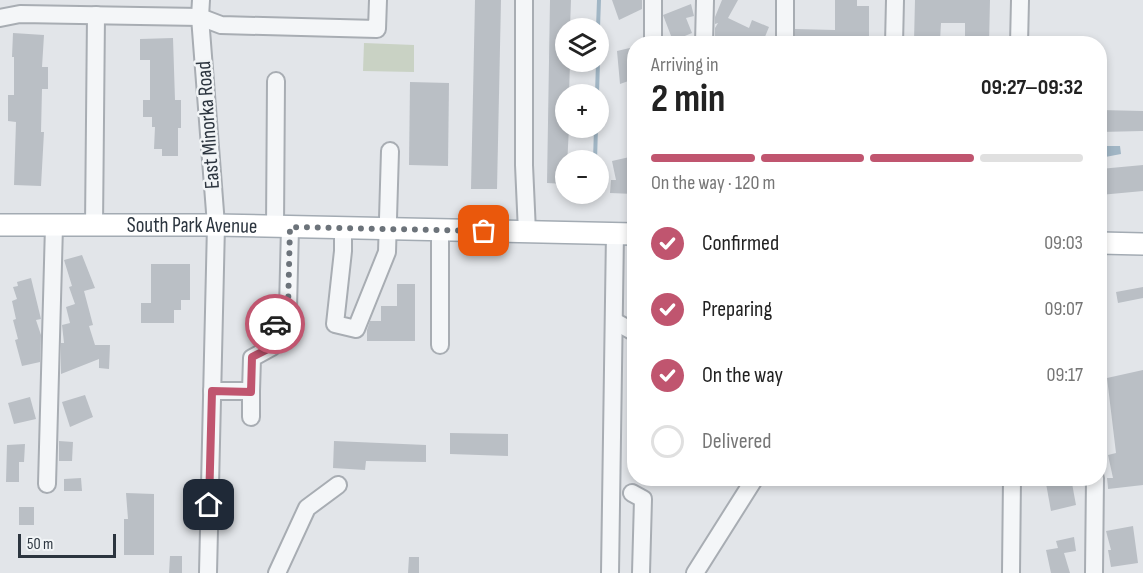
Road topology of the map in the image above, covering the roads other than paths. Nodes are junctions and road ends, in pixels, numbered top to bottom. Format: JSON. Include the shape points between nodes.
{"nodes":[{"id":1,"x":201,"y":0,"type":"edge"},
{"id":2,"x":378,"y":0,"type":"edge"},
{"id":3,"x":524,"y":0,"type":"edge"},
{"id":4,"x":653,"y":0,"type":"edge"},
{"id":5,"x":705,"y":0,"type":"edge"},
{"id":6,"x":785,"y":0,"type":"edge"},
{"id":7,"x":895,"y":0,"type":"edge"},
{"id":8,"x":1020,"y":0,"type":"edge"},
{"id":9,"x":96,"y":15,"type":"junction"},
{"id":10,"x":200,"y":17,"type":"junction"},
{"id":11,"x":0,"y":18,"type":"edge"},
{"id":12,"x":653,"y":36,"type":"edge"},
{"id":13,"x":704,"y":36,"type":"edge"},
{"id":14,"x":785,"y":36,"type":"edge"},
{"id":15,"x":894,"y":36,"type":"edge"},
{"id":16,"x":1019,"y":36,"type":"edge"},
{"id":17,"x":276,"y":81,"type":"dead end"},
{"id":18,"x":390,"y":151,"type":"dead end"},
{"id":19,"x":0,"y":225,"type":"edge"},
{"id":20,"x":216,"y":225,"type":"junction"},
{"id":21,"x":54,"y":226,"type":"junction"},
{"id":22,"x":94,"y":226,"type":"junction"},
{"id":23,"x":282,"y":227,"type":"junction"},
{"id":24,"x":343,"y":228,"type":"junction"},
{"id":25,"x":388,"y":229,"type":"junction"},
{"id":26,"x":440,"y":230,"type":"junction"},
{"id":27,"x":527,"y":232,"type":"junction"},
{"id":28,"x":625,"y":233,"type":"edge"},
{"id":29,"x":1107,"y":243,"type":"edge"},
{"id":30,"x":1143,"y":244,"type":"edge"},
{"id":31,"x":614,"y":321,"type":"junction"},
{"id":32,"x":627,"y":328,"type":"edge"},
{"id":33,"x":440,"y":345,"type":"dead end"},
{"id":34,"x":212,"y":391,"type":"junction"},
{"id":35,"x":251,"y":392,"type":"junction"},
{"id":36,"x":251,"y":417,"type":"dead end"},
{"id":37,"x":47,"y":484,"type":"dead end"},
{"id":38,"x":338,"y":485,"type":"dead end"},
{"id":39,"x":637,"y":486,"type":"edge"},
{"id":40,"x":750,"y":486,"type":"edge"},
{"id":41,"x":1012,"y":486,"type":"edge"},
{"id":42,"x":1095,"y":486,"type":"edge"},
{"id":43,"x":611,"y":497,"type":"junction"},
{"id":44,"x":208,"y":573,"type":"edge"},
{"id":45,"x":277,"y":573,"type":"edge"},
{"id":46,"x":610,"y":573,"type":"edge"},
{"id":47,"x":641,"y":573,"type":"edge"},
{"id":48,"x":695,"y":573,"type":"edge"},
{"id":49,"x":1011,"y":573,"type":"edge"},
{"id":50,"x":1094,"y":573,"type":"edge"}],
"edges":[{"from":1,"to":10,"type":"street","name":"East Minorka Road"},
{"from":2,"to":10,"type":"street","via":[[377,29],[221,25]]},
{"from":3,"to":27,"type":"street"},
{"from":4,"to":12,"type":"street"},
{"from":5,"to":13,"type":"street"},
{"from":6,"to":14,"type":"street"},
{"from":7,"to":15,"type":"street"},
{"from":8,"to":16,"type":"street"},
{"from":9,"to":10,"type":"street"},
{"from":9,"to":11,"type":"street","via":[[20,14]]},
{"from":9,"to":22,"type":"street"},
{"from":10,"to":20,"type":"street","name":"East Minorka Road"},
{"from":17,"to":23,"type":"street"},
{"from":18,"to":25,"type":"street"},
{"from":19,"to":21,"type":"main road","name":"South Park Avenue"},
{"from":20,"to":22,"type":"main road","name":"South Park Avenue"},
{"from":20,"to":23,"type":"main road","name":"South Park Avenue"},
{"from":20,"to":34,"type":"street","name":"East Minorka Road"},
{"from":21,"to":22,"type":"main road","name":"South Park Avenue"},
{"from":21,"to":37,"type":"street"},
{"from":23,"to":24,"type":"main road","name":"South Park Avenue"},
{"from":23,"to":35,"type":"street","via":[[288,309],[275,324],[272,347],[252,357]]},
{"from":24,"to":25,"type":"main road","name":"South Park Avenue"},
{"from":24,"to":25,"type":"street","via":[[334,324],[356,329],[387,252]]},
{"from":25,"to":26,"type":"main road","name":"South Park Avenue"},
{"from":26,"to":27,"type":"main road","name":"South Park Avenue"},
{"from":26,"to":33,"type":"street"},
{"from":27,"to":28,"type":"main road","name":"South Park Avenue"},
{"from":28,"to":31,"type":"street"},
{"from":29,"to":30,"type":"main road"},
{"from":31,"to":32,"type":"street"},
{"from":31,"to":43,"type":"street"},
{"from":34,"to":35,"type":"street"},
{"from":34,"to":44,"type":"street","name":"East Minorka Road"},
{"from":35,"to":36,"type":"street"},
{"from":38,"to":45,"type":"street","via":[[307,508]]},
{"from":39,"to":43,"type":"street"},
{"from":39,"to":47,"type":"street","via":[[643,499]]},
{"from":40,"to":48,"type":"street"},
{"from":41,"to":49,"type":"street"},
{"from":42,"to":50,"type":"street"},
{"from":43,"to":46,"type":"street"}]}
